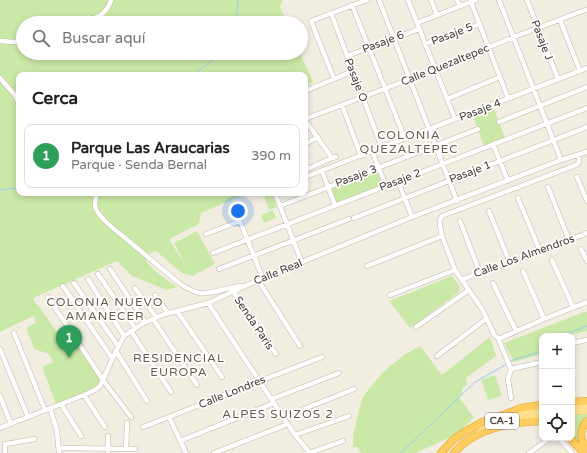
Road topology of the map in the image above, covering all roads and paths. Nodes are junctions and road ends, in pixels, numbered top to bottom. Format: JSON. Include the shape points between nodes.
{"nodes":[{"id":1,"x":111,"y":0,"type":"edge"},
{"id":2,"x":367,"y":0,"type":"edge"},
{"id":3,"x":379,"y":0,"type":"edge"},
{"id":4,"x":408,"y":0,"type":"edge"},
{"id":5,"x":431,"y":0,"type":"edge"},
{"id":6,"x":457,"y":0,"type":"edge"},
{"id":7,"x":499,"y":0,"type":"edge"},
{"id":8,"x":534,"y":0,"type":"edge"},
{"id":9,"x":474,"y":1,"type":"edge"},
{"id":10,"x":527,"y":1,"type":"edge"},
{"id":11,"x":352,"y":5,"type":"junction"},
{"id":12,"x":460,"y":6,"type":"junction"},
{"id":13,"x":586,"y":10,"type":"dead end"},
{"id":14,"x":331,"y":13,"type":"junction"},
{"id":15,"x":437,"y":15,"type":"junction"},
{"id":16,"x":100,"y":16,"type":"edge"},
{"id":17,"x":560,"y":20,"type":"junction"},
{"id":18,"x":417,"y":23,"type":"junction"},
{"id":19,"x":480,"y":24,"type":"junction"},
{"id":20,"x":419,"y":29,"type":"junction"},
{"id":21,"x":538,"y":29,"type":"junction"},
{"id":22,"x":514,"y":37,"type":"junction"},
{"id":23,"x":394,"y":38,"type":"junction"},
{"id":24,"x":0,"y":41,"type":"edge"},
{"id":25,"x":16,"y":42,"type":"edge"},
{"id":26,"x":425,"y":44,"type":"junction"},
{"id":27,"x":489,"y":47,"type":"junction"},
{"id":28,"x":369,"y":48,"type":"junction"},
{"id":29,"x":347,"y":56,"type":"junction"},
{"id":30,"x":587,"y":68,"type":"edge"},
{"id":31,"x":435,"y":69,"type":"junction"},
{"id":32,"x":353,"y":71,"type":"junction"},
{"id":33,"x":580,"y":71,"type":"junction"},
{"id":34,"x":0,"y":78,"type":"edge"},
{"id":35,"x":500,"y":78,"type":"junction"},
{"id":36,"x":334,"y":79,"type":"junction"},
{"id":37,"x":410,"y":79,"type":"junction"},
{"id":38,"x":558,"y":79,"type":"junction"},
{"id":39,"x":587,"y":87,"type":"edge"},
{"id":40,"x":385,"y":88,"type":"junction"},
{"id":41,"x":534,"y":89,"type":"junction"},
{"id":42,"x":308,"y":90,"type":"edge"},
{"id":43,"x":16,"y":97,"type":"edge"},
{"id":44,"x":363,"y":97,"type":"junction"},
{"id":45,"x":508,"y":98,"type":"junction"},
{"id":46,"x":447,"y":99,"type":"junction"},
{"id":47,"x":342,"y":105,"type":"junction"},
{"id":48,"x":540,"y":105,"type":"junction"},
{"id":49,"x":587,"y":108,"type":"edge"},
{"id":50,"x":308,"y":118,"type":"edge"},
{"id":51,"x":455,"y":119,"type":"junction"},
{"id":52,"x":499,"y":122,"type":"dead end"},
{"id":53,"x":308,"y":123,"type":"edge"},
{"id":54,"x":547,"y":123,"type":"junction"},
{"id":55,"x":587,"y":127,"type":"edge"},
{"id":56,"x":429,"y":129,"type":"junction"},
{"id":57,"x":478,"y":129,"type":"dead end"},
{"id":58,"x":318,"y":137,"type":"junction"},
{"id":59,"x":405,"y":139,"type":"junction"},
{"id":60,"x":553,"y":140,"type":"junction"},
{"id":61,"x":308,"y":142,"type":"edge"},
{"id":62,"x":494,"y":144,"type":"junction"},
{"id":63,"x":436,"y":146,"type":"junction"},
{"id":64,"x":382,"y":148,"type":"junction"},
{"id":65,"x":372,"y":151,"type":"junction"},
{"id":66,"x":587,"y":152,"type":"edge"},
{"id":67,"x":579,"y":155,"type":"junction"},
{"id":68,"x":361,"y":156,"type":"junction"},
{"id":69,"x":561,"y":160,"type":"junction"},
{"id":70,"x":500,"y":161,"type":"junction"},
{"id":71,"x":442,"y":164,"type":"junction"},
{"id":72,"x":379,"y":167,"type":"junction"},
{"id":73,"x":308,"y":169,"type":"edge"},
{"id":74,"x":322,"y":171,"type":"junction"},
{"id":75,"x":308,"y":176,"type":"edge"},
{"id":76,"x":577,"y":177,"type":"dead end"},
{"id":77,"x":449,"y":180,"type":"junction"},
{"id":78,"x":398,"y":181,"type":"junction"},
{"id":79,"x":508,"y":181,"type":"junction"},
{"id":80,"x":386,"y":186,"type":"junction"},
{"id":81,"x":329,"y":187,"type":"junction"},
{"id":82,"x":548,"y":187,"type":"dead end"},
{"id":83,"x":308,"y":195,"type":"edge"},
{"id":84,"x":96,"y":196,"type":"edge"},
{"id":85,"x":275,"y":196,"type":"edge"},
{"id":86,"x":306,"y":196,"type":"edge"},
{"id":87,"x":404,"y":198,"type":"junction"},
{"id":88,"x":518,"y":198,"type":"dead end"},
{"id":89,"x":457,"y":201,"type":"junction"},
{"id":90,"x":587,"y":201,"type":"edge"},
{"id":91,"x":336,"y":205,"type":"junction"},
{"id":92,"x":280,"y":206,"type":"junction"},
{"id":93,"x":489,"y":211,"type":"dead end"},
{"id":94,"x":412,"y":217,"type":"junction"},
{"id":95,"x":460,"y":221,"type":"dead end"},
{"id":96,"x":287,"y":224,"type":"junction"},
{"id":97,"x":587,"y":233,"type":"edge"},
{"id":98,"x":206,"y":234,"type":"dead end"},
{"id":99,"x":442,"y":236,"type":"junction"},
{"id":100,"x":248,"y":239,"type":"junction"},
{"id":101,"x":294,"y":240,"type":"junction"},
{"id":102,"x":569,"y":240,"type":"junction"},
{"id":103,"x":581,"y":249,"type":"dead end"},
{"id":104,"x":540,"y":251,"type":"junction"},
{"id":105,"x":213,"y":253,"type":"dead end"},
{"id":106,"x":254,"y":256,"type":"junction"},
{"id":107,"x":552,"y":260,"type":"dead end"},
{"id":108,"x":587,"y":262,"type":"edge"},
{"id":109,"x":302,"y":263,"type":"junction"},
{"id":110,"x":510,"y":263,"type":"junction"},
{"id":111,"x":367,"y":266,"type":"dead end"},
{"id":112,"x":110,"y":269,"type":"dead end"},
{"id":113,"x":219,"y":269,"type":"dead end"},
{"id":114,"x":455,"y":270,"type":"junction"},
{"id":115,"x":523,"y":271,"type":"dead end"},
{"id":116,"x":480,"y":273,"type":"junction"},
{"id":117,"x":98,"y":274,"type":"dead end"},
{"id":118,"x":88,"y":279,"type":"dead end"},
{"id":119,"x":260,"y":280,"type":"junction"},
{"id":120,"x":462,"y":280,"type":"junction"},
{"id":121,"x":74,"y":283,"type":"dead end"},
{"id":122,"x":493,"y":283,"type":"dead end"},
{"id":123,"x":63,"y":286,"type":"dead end"},
{"id":124,"x":245,"y":286,"type":"junction"},
{"id":125,"x":135,"y":288,"type":"dead end"},
{"id":126,"x":469,"y":290,"type":"junction"},
{"id":127,"x":233,"y":291,"type":"junction"},
{"id":128,"x":155,"y":295,"type":"dead end"},
{"id":129,"x":390,"y":295,"type":"dead end"},
{"id":130,"x":48,"y":298,"type":"dead end"},
{"id":131,"x":587,"y":302,"type":"edge"},
{"id":132,"x":208,"y":303,"type":"junction"},
{"id":133,"x":574,"y":307,"type":"junction"},
{"id":134,"x":178,"y":311,"type":"junction"},
{"id":135,"x":168,"y":313,"type":"junction"},
{"id":136,"x":154,"y":318,"type":"junction"},
{"id":137,"x":486,"y":318,"type":"junction"},
{"id":138,"x":544,"y":319,"type":"junction"},
{"id":139,"x":145,"y":322,"type":"junction"},
{"id":140,"x":416,"y":327,"type":"dead end"},
{"id":141,"x":133,"y":330,"type":"junction"},
{"id":142,"x":516,"y":331,"type":"junction"},
{"id":143,"x":14,"y":333,"type":"dead end"},
{"id":144,"x":124,"y":336,"type":"junction"},
{"id":145,"x":498,"y":338,"type":"junction"},
{"id":146,"x":587,"y":340,"type":"edge"},
{"id":147,"x":575,"y":342,"type":"edge"},
{"id":148,"x":300,"y":346,"type":"dead end"},
{"id":149,"x":0,"y":349,"type":"edge"},
{"id":150,"x":117,"y":349,"type":"junction"},
{"id":151,"x":276,"y":354,"type":"dead end"},
{"id":152,"x":437,"y":356,"type":"dead end"},
{"id":153,"x":322,"y":357,"type":"dead end"},
{"id":154,"x":112,"y":358,"type":"junction"},
{"id":155,"x":539,"y":363,"type":"edge"},
{"id":156,"x":511,"y":370,"type":"junction"},
{"id":157,"x":340,"y":373,"type":"dead end"},
{"id":158,"x":222,"y":377,"type":"dead end"},
{"id":159,"x":104,"y":380,"type":"junction"},
{"id":160,"x":260,"y":381,"type":"junction"},
{"id":161,"x":197,"y":385,"type":"dead end"},
{"id":162,"x":354,"y":389,"type":"dead end"},
{"id":163,"x":170,"y":392,"type":"dead end"},
{"id":164,"x":84,"y":395,"type":"junction"},
{"id":165,"x":0,"y":396,"type":"edge"},
{"id":166,"x":511,"y":398,"type":"dead end"},
{"id":167,"x":147,"y":401,"type":"dead end"},
{"id":168,"x":273,"y":401,"type":"junction"},
{"id":169,"x":587,"y":401,"type":"edge"},
{"id":170,"x":575,"y":402,"type":"edge"},
{"id":171,"x":61,"y":404,"type":"junction"},
{"id":172,"x":539,"y":405,"type":"edge"},
{"id":173,"x":587,"y":406,"type":"edge"},
{"id":174,"x":50,"y":408,"type":"junction"},
{"id":175,"x":575,"y":408,"type":"edge"},
{"id":176,"x":45,"y":410,"type":"junction"},
{"id":177,"x":539,"y":410,"type":"edge"},
{"id":178,"x":587,"y":411,"type":"edge"},
{"id":179,"x":575,"y":412,"type":"edge"},
{"id":180,"x":506,"y":414,"type":"junction"},
{"id":181,"x":539,"y":415,"type":"edge"},
{"id":182,"x":349,"y":416,"type":"dead end"},
{"id":183,"x":28,"y":417,"type":"junction"},
{"id":184,"x":131,"y":417,"type":"dead end"},
{"id":185,"x":169,"y":417,"type":"junction"},
{"id":186,"x":284,"y":417,"type":"junction"},
{"id":187,"x":539,"y":421,"type":"edge"},
{"id":188,"x":587,"y":421,"type":"edge"},
{"id":189,"x":127,"y":423,"type":"dead end"},
{"id":190,"x":11,"y":424,"type":"junction"},
{"id":191,"x":288,"y":424,"type":"junction"},
{"id":192,"x":143,"y":426,"type":"dead end"},
{"id":193,"x":105,"y":427,"type":"dead end"},
{"id":194,"x":0,"y":428,"type":"edge"},
{"id":195,"x":295,"y":435,"type":"junction"},
{"id":196,"x":81,"y":436,"type":"dead end"},
{"id":197,"x":108,"y":436,"type":"dead end"},
{"id":198,"x":34,"y":439,"type":"dead end"},
{"id":199,"x":180,"y":441,"type":"junction"},
{"id":200,"x":343,"y":441,"type":"dead end"},
{"id":201,"x":467,"y":441,"type":"junction"},
{"id":202,"x":546,"y":441,"type":"edge"},
{"id":203,"x":562,"y":441,"type":"edge"},
{"id":204,"x":573,"y":441,"type":"edge"},
{"id":205,"x":587,"y":448,"type":"edge"},
{"id":206,"x":126,"y":449,"type":"junction"},
{"id":207,"x":133,"y":450,"type":"edge"},
{"id":208,"x":59,"y":451,"type":"edge"},
{"id":209,"x":82,"y":451,"type":"edge"},
{"id":210,"x":108,"y":451,"type":"edge"},
{"id":211,"x":5,"y":453,"type":"edge"},
{"id":212,"x":186,"y":453,"type":"edge"},
{"id":213,"x":214,"y":453,"type":"edge"},
{"id":214,"x":309,"y":453,"type":"edge"},
{"id":215,"x":441,"y":453,"type":"edge"},
{"id":216,"x":454,"y":453,"type":"edge"},
{"id":217,"x":529,"y":453,"type":"edge"},
{"id":218,"x":572,"y":453,"type":"edge"},
{"id":219,"x":585,"y":453,"type":"edge"}],
"edges":[{"from":1,"to":16,"type":"street","via":[[107,10]]},
{"from":2,"to":11,"type":"street"},
{"from":3,"to":23,"type":"street"},
{"from":4,"to":18,"type":"street"},
{"from":5,"to":15,"type":"street"},
{"from":6,"to":12,"type":"street"},
{"from":7,"to":22,"type":"street"},
{"from":8,"to":10,"type":"street"},
{"from":9,"to":12,"type":"street"},
{"from":9,"to":19,"type":"street"},
{"from":10,"to":21,"type":"street","name":"Pasaje J"},
{"from":11,"to":14,"type":"street"},
{"from":11,"to":28,"type":"street"},
{"from":12,"to":15,"type":"street"},
{"from":13,"to":17,"type":"street","name":"Calle Quezaltepec"},
{"from":14,"to":29,"type":"street","name":"Pasaje O"},
{"from":14,"to":36,"type":"street","via":[[311,21]]},
{"from":15,"to":18,"type":"street"},
{"from":17,"to":21,"type":"street","name":"Calle Quezaltepec"},
{"from":17,"to":33,"type":"street"},
{"from":18,"to":20,"type":"street"},
{"from":19,"to":26,"type":"street","name":"Pasaje 5"},
{"from":19,"to":27,"type":"street"},
{"from":20,"to":23,"type":"street","name":"Pasaje 6"},
{"from":20,"to":26,"type":"street"},
{"from":21,"to":22,"type":"street","name":"Calle Quezaltepec"},
{"from":21,"to":38,"type":"street","name":"Pasaje J"},
{"from":22,"to":27,"type":"street","name":"Calle Quezaltepec"},
{"from":22,"to":41,"type":"street"},
{"from":23,"to":28,"type":"street","name":"Pasaje 6"},
{"from":23,"to":37,"type":"street"},
{"from":24,"to":25,"type":"street"},
{"from":26,"to":31,"type":"street"},
{"from":27,"to":31,"type":"street","name":"Calle Quezaltepec"},
{"from":27,"to":35,"type":"street"},
{"from":28,"to":29,"type":"street","name":"Pasaje 6"},
{"from":28,"to":40,"type":"street"},
{"from":29,"to":32,"type":"street","name":"Pasaje O"},
{"from":30,"to":33,"type":"street","name":"Pasaje 4"},
{"from":31,"to":37,"type":"street","name":"Calle Quezaltepec"},
{"from":31,"to":46,"type":"street"},
{"from":32,"to":36,"type":"street"},
{"from":32,"to":44,"type":"street","name":"Pasaje O"},
{"from":33,"to":38,"type":"street","name":"Pasaje 4"},
{"from":34,"to":43,"type":"street"},
{"from":35,"to":45,"type":"street"},
{"from":35,"to":46,"type":"street"},
{"from":36,"to":42,"type":"street"},
{"from":37,"to":40,"type":"street","name":"Calle Quezaltepec"},
{"from":37,"to":56,"type":"street"},
{"from":38,"to":41,"type":"street","name":"Pasaje 4"},
{"from":39,"to":48,"type":"street"},
{"from":40,"to":44,"type":"street","name":"Calle Quezaltepec"},
{"from":40,"to":59,"type":"street"},
{"from":41,"to":45,"type":"street","name":"Pasaje 4"},
{"from":41,"to":48,"type":"street"},
{"from":44,"to":47,"type":"street","name":"Calle Quezaltepec"},
{"from":44,"to":64,"type":"street","name":"Pasaje O"},
{"from":45,"to":51,"type":"street","name":"Pasaje 4"},
{"from":46,"to":51,"type":"street"},
{"from":47,"to":50,"type":"street","name":"Calle Quezaltepec"},
{"from":47,"to":68,"type":"street"},
{"from":48,"to":52,"type":"street"},
{"from":48,"to":54,"type":"street"},
{"from":49,"to":54,"type":"street","name":"Pasaje 2"},
{"from":51,"to":56,"type":"street","name":"Pasaje 4"},
{"from":53,"to":58,"type":"street","name":"Calle Quezaltepec"},
{"from":54,"to":60,"type":"street"},
{"from":54,"to":62,"type":"street","name":"Pasaje 2"},
{"from":55,"to":60,"type":"street","name":"Pasaje 1"},
{"from":56,"to":59,"type":"street","name":"Pasaje 4"},
{"from":56,"to":63,"type":"street"},
{"from":57,"to":63,"type":"street","name":"Pasaje 3"},
{"from":58,"to":61,"type":"street"},
{"from":58,"to":73,"type":"street","name":"Calle Quezaltepec","via":[[334,157]]},
{"from":59,"to":64,"type":"street","name":"Pasaje 4"},
{"from":60,"to":69,"type":"street"},
{"from":60,"to":70,"type":"street","name":"Pasaje 1"},
{"from":62,"to":70,"type":"street"},
{"from":62,"to":71,"type":"street","name":"Pasaje 2"},
{"from":63,"to":71,"type":"street"},
{"from":63,"to":72,"type":"street","name":"Pasaje 3"},
{"from":64,"to":65,"type":"street","name":"Pasaje 4"},
{"from":65,"to":68,"type":"street","name":"Pasaje 4"},
{"from":65,"to":72,"type":"street"},
{"from":66,"to":67,"type":"street","name":"Calle Real"},
{"from":67,"to":69,"type":"street","name":"Calle Real"},
{"from":67,"to":99,"type":"street","via":[[579,162],[576,165],[442,216]]},
{"from":68,"to":74,"type":"street","name":"Pasaje 4"},
{"from":69,"to":79,"type":"street","name":"Calle Real"},
{"from":70,"to":77,"type":"street","name":"Pasaje 1"},
{"from":70,"to":79,"type":"street"},
{"from":71,"to":77,"type":"street"},
{"from":71,"to":78,"type":"street","name":"Pasaje 2"},
{"from":72,"to":80,"type":"street"},
{"from":72,"to":81,"type":"street","name":"Pasaje 3"},
{"from":74,"to":75,"type":"street","name":"Pasaje 4"},
{"from":74,"to":81,"type":"street"},
{"from":76,"to":90,"type":"street"},
{"from":77,"to":87,"type":"street","name":"Pasaje 1"},
{"from":77,"to":89,"type":"street"},
{"from":78,"to":80,"type":"street","name":"Pasaje 2"},
{"from":78,"to":87,"type":"street"},
{"from":79,"to":89,"type":"street","name":"Calle Real"},
{"from":80,"to":91,"type":"street","name":"Pasaje 2"},
{"from":81,"to":83,"type":"street","name":"Pasaje 3"},
{"from":81,"to":91,"type":"street"},
{"from":82,"to":102,"type":"street"},
{"from":84,"to":124,"type":"street","via":[[95,207],[114,230],[179,283],[200,293]]},
{"from":85,"to":92,"type":"street"},
{"from":86,"to":92,"type":"street","name":"Pasaje 3"},
{"from":87,"to":94,"type":"street"},
{"from":87,"to":101,"type":"street","name":"Pasaje 1"},
{"from":88,"to":104,"type":"street"},
{"from":89,"to":94,"type":"street","name":"Calle Real"},
{"from":91,"to":96,"type":"street","name":"Pasaje 2"},
{"from":92,"to":96,"type":"street"},
{"from":93,"to":110,"type":"street"},
{"from":94,"to":109,"type":"street","name":"Calle Real"},
{"from":95,"to":116,"type":"street"},
{"from":96,"to":100,"type":"street","name":"Pasaje 2"},
{"from":96,"to":101,"type":"street"},
{"from":97,"to":102,"type":"street","name":"Calle Los Almendros"},
{"from":98,"to":100,"type":"street","via":[[240,221]]},
{"from":99,"to":111,"type":"street"},
{"from":99,"to":114,"type":"street"},
{"from":100,"to":105,"type":"street","name":"Pasaje 2"},
{"from":100,"to":106,"type":"street"},
{"from":101,"to":106,"type":"street","name":"Pasaje 1"},
{"from":101,"to":109,"type":"street"},
{"from":102,"to":104,"type":"street","name":"Calle Los Almendros"},
{"from":103,"to":108,"type":"street"},
{"from":104,"to":110,"type":"street","name":"Calle Los Almendros"},
{"from":106,"to":113,"type":"street","name":"Pasaje 1"},
{"from":106,"to":119,"type":"street"},
{"from":107,"to":133,"type":"street"},
{"from":109,"to":119,"type":"street","name":"Calle Real"},
{"from":110,"to":116,"type":"street","name":"Calle Los Almendros"},
{"from":112,"to":139,"type":"street"},
{"from":114,"to":120,"type":"street"},
{"from":114,"to":129,"type":"street"},
{"from":115,"to":138,"type":"street"},
{"from":116,"to":120,"type":"street","name":"Calle Los Almendros"},
{"from":117,"to":141,"type":"street"},
{"from":118,"to":144,"type":"street"},
{"from":119,"to":124,"type":"street","name":"Calle Real"},
{"from":119,"to":148,"type":"street"},
{"from":120,"to":126,"type":"street"},
{"from":121,"to":150,"type":"street"},
{"from":122,"to":142,"type":"street"},
{"from":123,"to":154,"type":"street"},
{"from":124,"to":127,"type":"street","name":"Calle Real"},
{"from":125,"to":136,"type":"street"},
{"from":126,"to":137,"type":"street"},
{"from":126,"to":140,"type":"street"},
{"from":127,"to":132,"type":"street","name":"Calle Real"},
{"from":127,"to":151,"type":"street","name":"Senda Paris"},
{"from":128,"to":135,"type":"street"},
{"from":130,"to":159,"type":"street"},
{"from":131,"to":133,"type":"street"},
{"from":132,"to":134,"type":"street","name":"Calle Real"},
{"from":132,"to":160,"type":"street"},
{"from":133,"to":138,"type":"street"},
{"from":134,"to":135,"type":"street","name":"Calle Real"},
{"from":134,"to":158,"type":"street"},
{"from":135,"to":136,"type":"street","name":"Calle Real"},
{"from":136,"to":139,"type":"street","name":"Calle Real"},
{"from":136,"to":161,"type":"street"},
{"from":137,"to":145,"type":"street"},
{"from":137,"to":152,"type":"street"},
{"from":138,"to":142,"type":"street"},
{"from":139,"to":141,"type":"street","name":"Calle Real"},
{"from":141,"to":144,"type":"street","name":"Calle Real"},
{"from":141,"to":163,"type":"street"},
{"from":142,"to":145,"type":"street"},
{"from":143,"to":176,"type":"street"},
{"from":144,"to":150,"type":"street","name":"Calle Real"},
{"from":145,"to":156,"type":"street"},
{"from":146,"to":147,"type":"street"},
{"from":149,"to":183,"type":"street"},
{"from":150,"to":154,"type":"street","name":"Calle Real"},
{"from":150,"to":167,"type":"street"},
{"from":153,"to":160,"type":"street","name":"Calle Londres"},
{"from":154,"to":159,"type":"street","name":"Calle Real"},
{"from":155,"to":156,"type":"street"},
{"from":156,"to":166,"type":"street","via":[[508,379]]},
{"from":157,"to":168,"type":"street"},
{"from":159,"to":164,"type":"street","name":"Calle Real","via":[[95,390]]},
{"from":159,"to":184,"type":"street"},
{"from":160,"to":168,"type":"street"},
{"from":160,"to":185,"type":"street","name":"Calle Londres"},
{"from":162,"to":186,"type":"street"},
{"from":164,"to":171,"type":"street","name":"Calle Real"},
{"from":164,"to":193,"type":"street"},
{"from":165,"to":190,"type":"street"},
{"from":168,"to":186,"type":"street"},
{"from":168,"to":199,"type":"street"},
{"from":169,"to":170,"type":"highway"},
{"from":171,"to":174,"type":"street","name":"Calle Real"},
{"from":171,"to":196,"type":"street"},
{"from":172,"to":180,"type":"highway","via":[[521,408]]},
{"from":173,"to":175,"type":"main road"},
{"from":174,"to":176,"type":"street","name":"Calle Real"},
{"from":174,"to":208,"type":"street","via":[[57,431]]},
{"from":176,"to":183,"type":"street","name":"Calle Real"},
{"from":177,"to":180,"type":"main road","number":"CA-1"},
{"from":178,"to":179,"type":"main road"},
{"from":180,"to":215,"type":"highway","via":[[470,428],[453,440]]},
{"from":181,"to":201,"type":"main road","number":"CA-1","via":[[497,422]]},
{"from":182,"to":195,"type":"street"},
{"from":183,"to":190,"type":"street","name":"Calle Real"},
{"from":185,"to":192,"type":"street","name":"Calle Londres"},
{"from":185,"to":199,"type":"street"},
{"from":186,"to":191,"type":"street"},
{"from":187,"to":201,"type":"highway","via":[[501,426]]},
{"from":188,"to":205,"type":"highway","via":[[581,437]]},
{"from":189,"to":206,"type":"street"},
{"from":190,"to":194,"type":"street","name":"Calle Real"},
{"from":191,"to":195,"type":"street"},
{"from":191,"to":213,"type":"street"},
{"from":195,"to":214,"type":"street"},
{"from":197,"to":210,"type":"street"},
{"from":198,"to":211,"type":"street","via":[[5,444]]},
{"from":199,"to":212,"type":"street"},
{"from":200,"to":214,"type":"street"},
{"from":201,"to":216,"type":"highway"},
{"from":202,"to":217,"type":"street"},
{"from":203,"to":218,"type":"street"},
{"from":204,"to":219,"type":"highway"},
{"from":206,"to":207,"type":"street"},
{"from":206,"to":210,"type":"street"},
{"from":208,"to":209,"type":"street"},
{"from":209,"to":210,"type":"street"}]}
